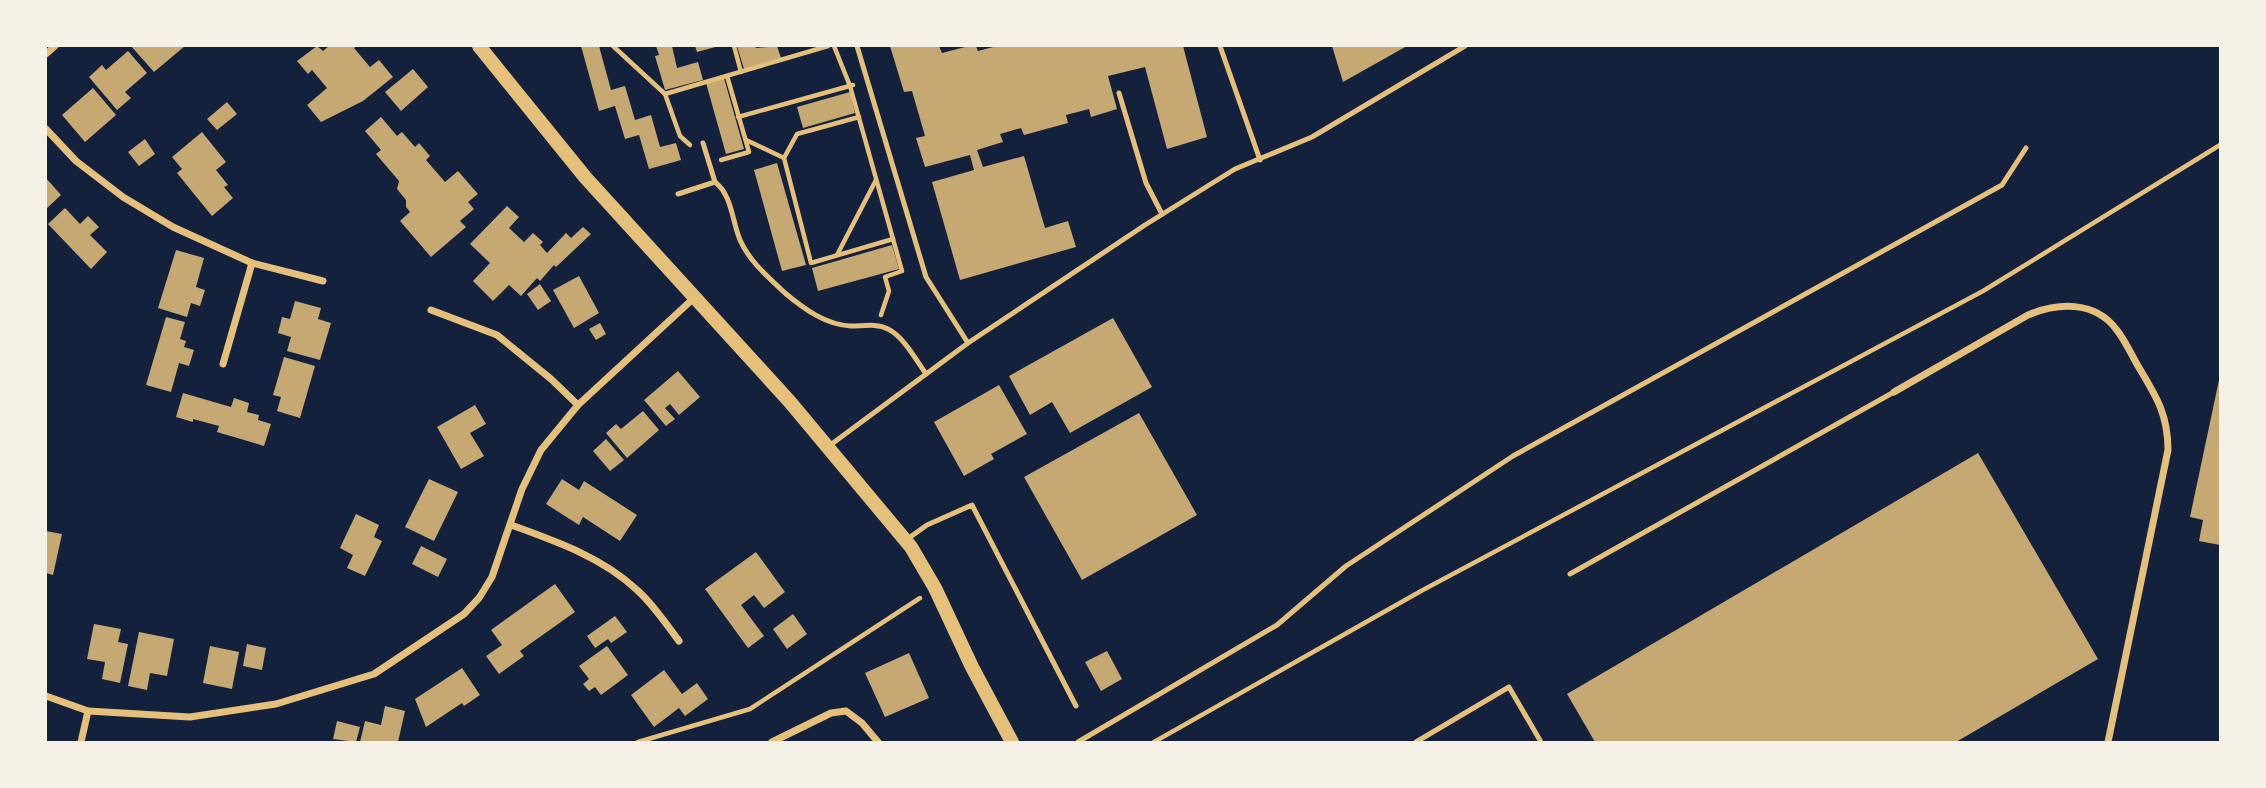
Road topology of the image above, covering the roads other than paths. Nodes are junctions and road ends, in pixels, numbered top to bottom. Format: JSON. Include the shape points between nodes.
{"nodes":[{"id":1,"x":55,"y":46,"type":"edge"},
{"id":2,"x":479,"y":46,"type":"edge"},
{"id":3,"x":857,"y":46,"type":"edge"},
{"id":4,"x":1220,"y":46,"type":"edge"},
{"id":5,"x":1465,"y":46,"type":"edge"},
{"id":6,"x":46,"y":54,"type":"edge"},
{"id":7,"x":1119,"y":93,"type":"dead end"},
{"id":8,"x":46,"y":129,"type":"edge"},
{"id":9,"x":704,"y":143,"type":"dead end"},
{"id":10,"x":2026,"y":148,"type":"dead end"},
{"id":11,"x":1260,"y":160,"type":"junction"},
{"id":12,"x":715,"y":182,"type":"junction"},
{"id":13,"x":678,"y":194,"type":"dead end"},
{"id":14,"x":1162,"y":214,"type":"junction"},
{"id":15,"x":252,"y":263,"type":"junction"},
{"id":16,"x":323,"y":281,"type":"dead end"},
{"id":17,"x":695,"y":297,"type":"junction"},
{"id":18,"x":431,"y":310,"type":"dead end"},
{"id":19,"x":968,"y":343,"type":"junction"},
{"id":20,"x":223,"y":364,"type":"dead end"},
{"id":21,"x":926,"y":374,"type":"junction"},
{"id":22,"x":1894,"y":392,"type":"joint"},
{"id":23,"x":578,"y":405,"type":"junction"},
{"id":24,"x":829,"y":446,"type":"junction"},
{"id":25,"x":511,"y":525,"type":"junction"},
{"id":26,"x":906,"y":540,"type":"junction"},
{"id":27,"x":1570,"y":574,"type":"dead end"},
{"id":28,"x":679,"y":641,"type":"dead end"},
{"id":29,"x":46,"y":696,"type":"edge"},
{"id":30,"x":1076,"y":705,"type":"dead end"},
{"id":31,"x":88,"y":711,"type":"junction"},
{"id":32,"x":81,"y":743,"type":"edge"},
{"id":33,"x":772,"y":743,"type":"edge"},
{"id":34,"x":878,"y":743,"type":"edge"},
{"id":35,"x":1012,"y":743,"type":"edge"},
{"id":36,"x":1078,"y":743,"type":"edge"},
{"id":37,"x":1416,"y":743,"type":"edge"},
{"id":38,"x":1542,"y":743,"type":"edge"},
{"id":39,"x":2108,"y":743,"type":"edge"}],
"edges":[{"from":1,"to":6,"type":"street"},
{"from":2,"to":17,"type":"main road","via":[[585,177]]},
{"from":3,"to":19,"type":"lane","via":[[926,277]]},
{"from":4,"to":11,"type":"lane"},
{"from":5,"to":11,"type":"lane","via":[[1312,137]]},
{"from":7,"to":14,"type":"lane","via":[[1146,183]]},
{"from":8,"to":15,"type":"street","via":[[76,161],[123,197],[173,227]]},
{"from":9,"to":12,"type":"lane"},
{"from":10,"to":36,"type":"lane","via":[[2002,185],[1514,456],[1346,566],[1277,625]]},
{"from":11,"to":14,"type":"lane","via":[[1235,169]]},
{"from":12,"to":13,"type":"lane"},
{"from":12,"to":21,"type":"lane","via":[[724,188],[741,242],[758,267],[786,294],[831,323],[889,329]]},
{"from":14,"to":19,"type":"lane"},
{"from":15,"to":16,"type":"street"},
{"from":15,"to":20,"type":"street"},
{"from":17,"to":23,"type":"street"},
{"from":17,"to":24,"type":"main road"},
{"from":18,"to":23,"type":"street","via":[[497,335]]},
{"from":19,"to":21,"type":"lane"},
{"from":21,"to":24,"type":"lane"},
{"from":22,"to":27,"type":"lane"},
{"from":22,"to":39,"type":"street","via":[[2041,310],[2055,306],[2088,309],[2115,328],[2158,399],[2168,430],[2168,450]]},
{"from":23,"to":25,"type":"street","via":[[541,450]]},
{"from":24,"to":26,"type":"main road"},
{"from":25,"to":28,"type":"street","via":[[572,548],[612,572],[638,590]]},
{"from":25,"to":31,"type":"street","via":[[479,598],[464,614],[374,674],[276,704],[190,717]]},
{"from":26,"to":30,"type":"lane","via":[[972,505]]},
{"from":26,"to":35,"type":"main road"},
{"from":29,"to":31,"type":"street"},
{"from":31,"to":32,"type":"street"},
{"from":33,"to":34,"type":"street","via":[[831,713],[846,711]]},
{"from":37,"to":38,"type":"lane","via":[[1509,687]]}]}
